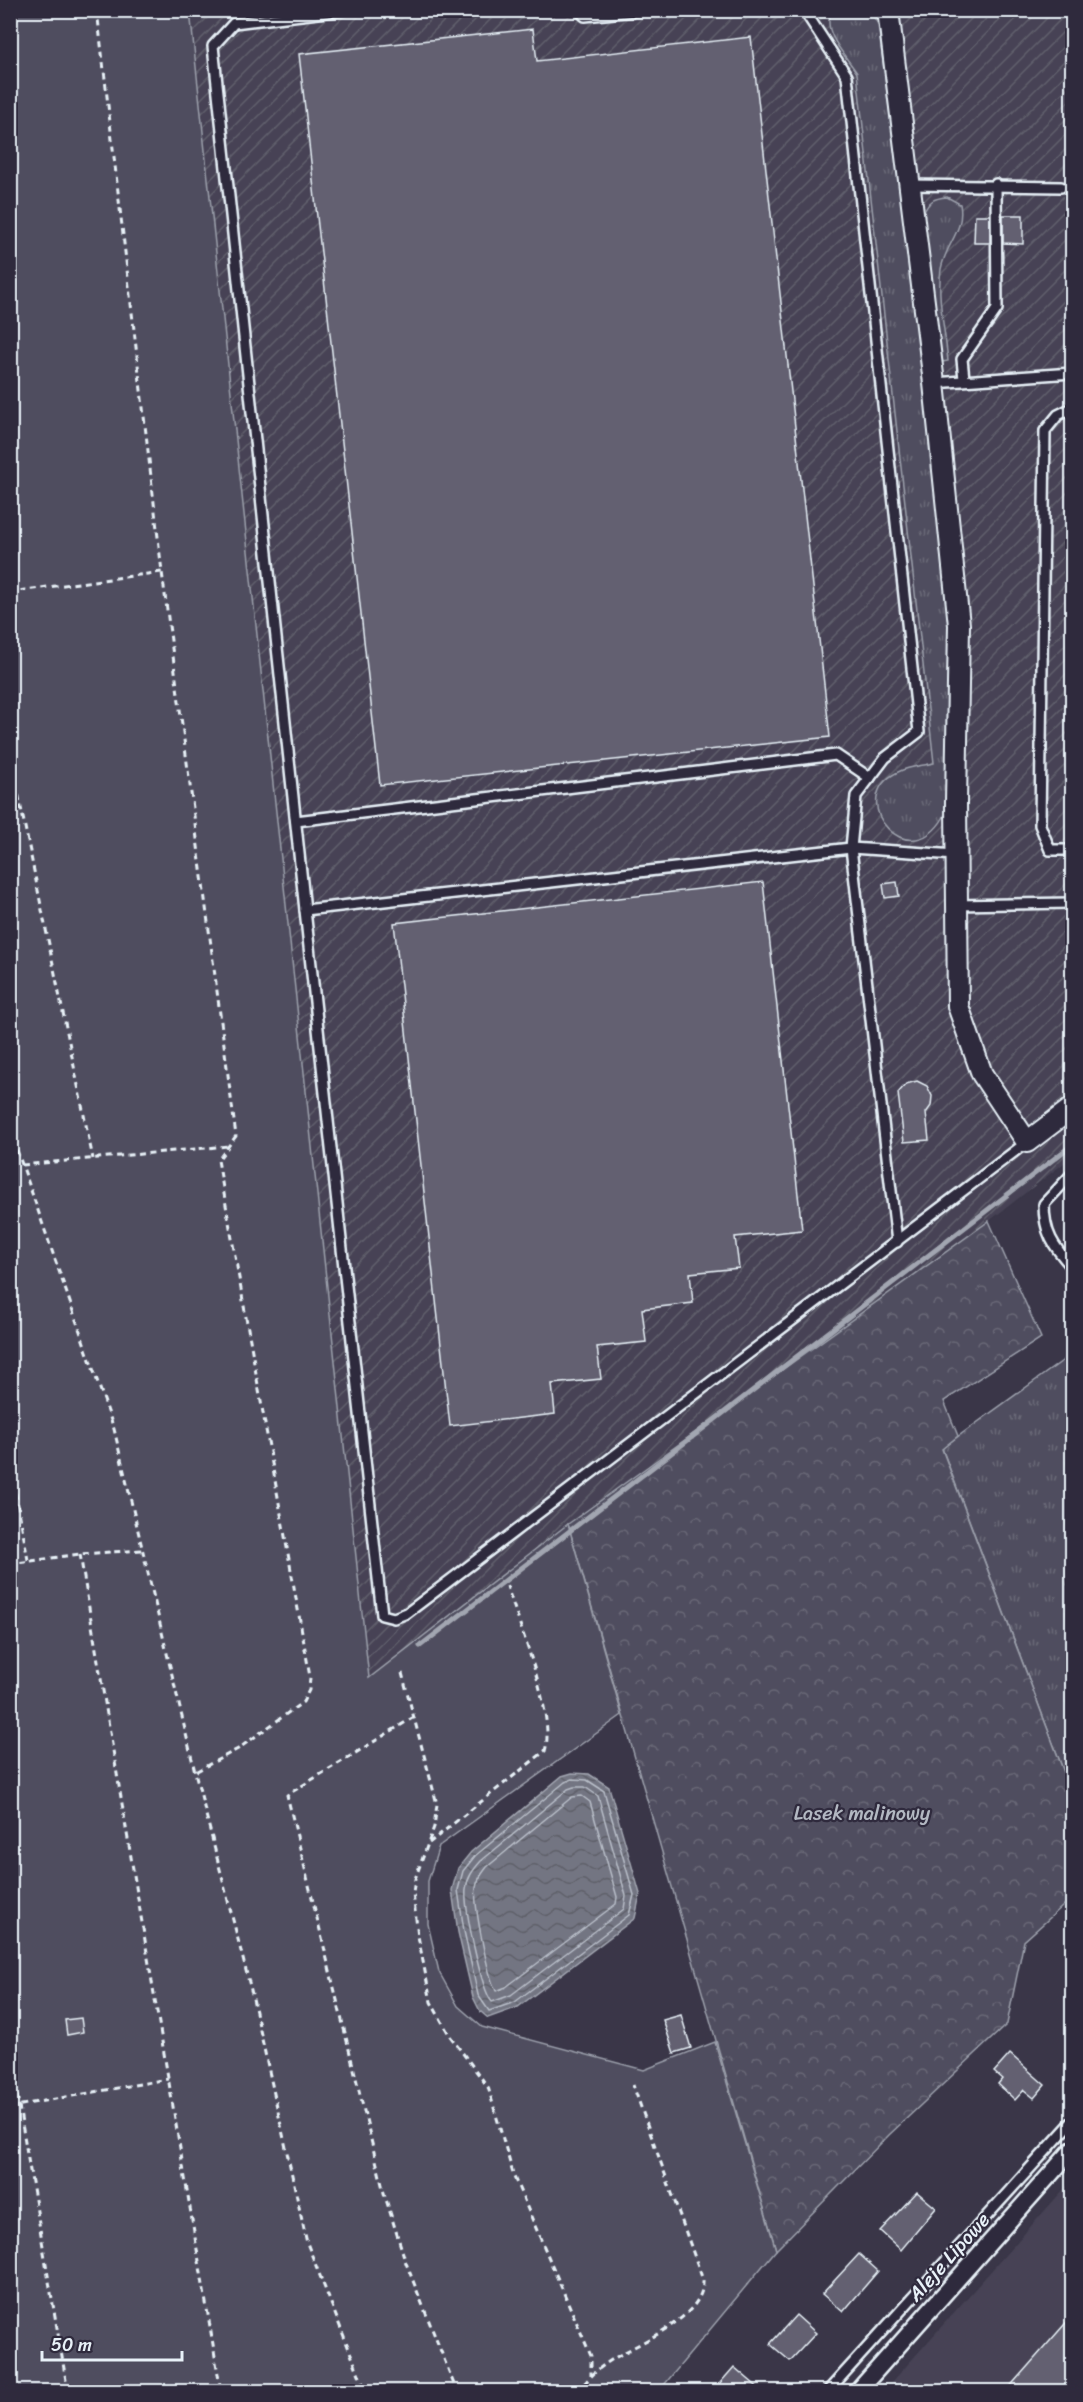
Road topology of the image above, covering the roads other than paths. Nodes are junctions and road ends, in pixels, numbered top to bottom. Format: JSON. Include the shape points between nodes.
{"nodes":[{"id":1,"x":344,"y":10,"type":"edge"},
{"id":2,"x":579,"y":10,"type":"edge"},
{"id":3,"x":644,"y":10,"type":"edge"},
{"id":4,"x":804,"y":10,"type":"edge"},
{"id":5,"x":888,"y":10,"type":"edge"},
{"id":6,"x":996,"y":184,"type":"junction"},
{"id":7,"x":909,"y":185,"type":"junction"},
{"id":8,"x":1061,"y":187,"type":"dead end"},
{"id":9,"x":1072,"y":373,"type":"edge"},
{"id":10,"x":964,"y":379,"type":"junction"},
{"id":11,"x":934,"y":383,"type":"junction"},
{"id":12,"x":1072,"y":408,"type":"edge"},
{"id":13,"x":870,"y":778,"type":"junction"},
{"id":14,"x":296,"y":821,"type":"junction"},
{"id":15,"x":851,"y":848,"type":"junction"},
{"id":16,"x":1072,"y":850,"type":"edge"},
{"id":17,"x":957,"y":855,"type":"junction"},
{"id":18,"x":1072,"y":903,"type":"edge"},
{"id":19,"x":957,"y":904,"type":"junction"},
{"id":20,"x":305,"y":910,"type":"junction"},
{"id":21,"x":1072,"y":1108,"type":"edge"},
{"id":22,"x":1027,"y":1142,"type":"junction"},
{"id":23,"x":1072,"y":1174,"type":"edge"},
{"id":24,"x":897,"y":1242,"type":"junction"},
{"id":25,"x":1072,"y":1267,"type":"edge"},
{"id":26,"x":1072,"y":2121,"type":"edge"},
{"id":27,"x":1072,"y":2150,"type":"edge"},
{"id":28,"x":827,"y":2391,"type":"edge"},
{"id":29,"x":857,"y":2391,"type":"edge"}],
"edges":[{"from":1,"to":14,"type":"lane","via":[[234,23],[213,46]]},
{"from":2,"to":3,"type":"lane","via":[[585,16]]},
{"from":4,"to":13,"type":"lane","via":[[847,76],[919,732],[885,758]]},
{"from":5,"to":7,"type":"street"},
{"from":6,"to":7,"type":"lane"},
{"from":6,"to":8,"type":"lane"},
{"from":6,"to":10,"type":"lane","via":[[997,309],[962,359]]},
{"from":7,"to":11,"type":"street"},
{"from":9,"to":10,"type":"lane"},
{"from":10,"to":11,"type":"lane"},
{"from":11,"to":17,"type":"street","via":[[959,625]]},
{"from":12,"to":16,"type":"lane","via":[[1058,415],[1045,431],[1040,825],[1050,850]]},
{"from":13,"to":14,"type":"lane","via":[[836,755]]},
{"from":13,"to":15,"type":"lane","via":[[856,796]]},
{"from":14,"to":20,"type":"lane"},
{"from":15,"to":17,"type":"lane"},
{"from":15,"to":20,"type":"lane"},
{"from":15,"to":24,"type":"lane"},
{"from":17,"to":19,"type":"street"},
{"from":18,"to":19,"type":"lane"},
{"from":19,"to":22,"type":"street","via":[[958,1006],[982,1074]]},
{"from":20,"to":24,"type":"lane","via":[[382,1615],[394,1618],[407,1613]]},
{"from":21,"to":22,"type":"street"},
{"from":22,"to":24,"type":"lane"},
{"from":23,"to":25,"type":"lane","via":[[1044,1204],[1044,1226]]},
{"from":26,"to":28,"type":"lane"},
{"from":27,"to":29,"type":"street","name":"Aleje Lipowe"}]}
